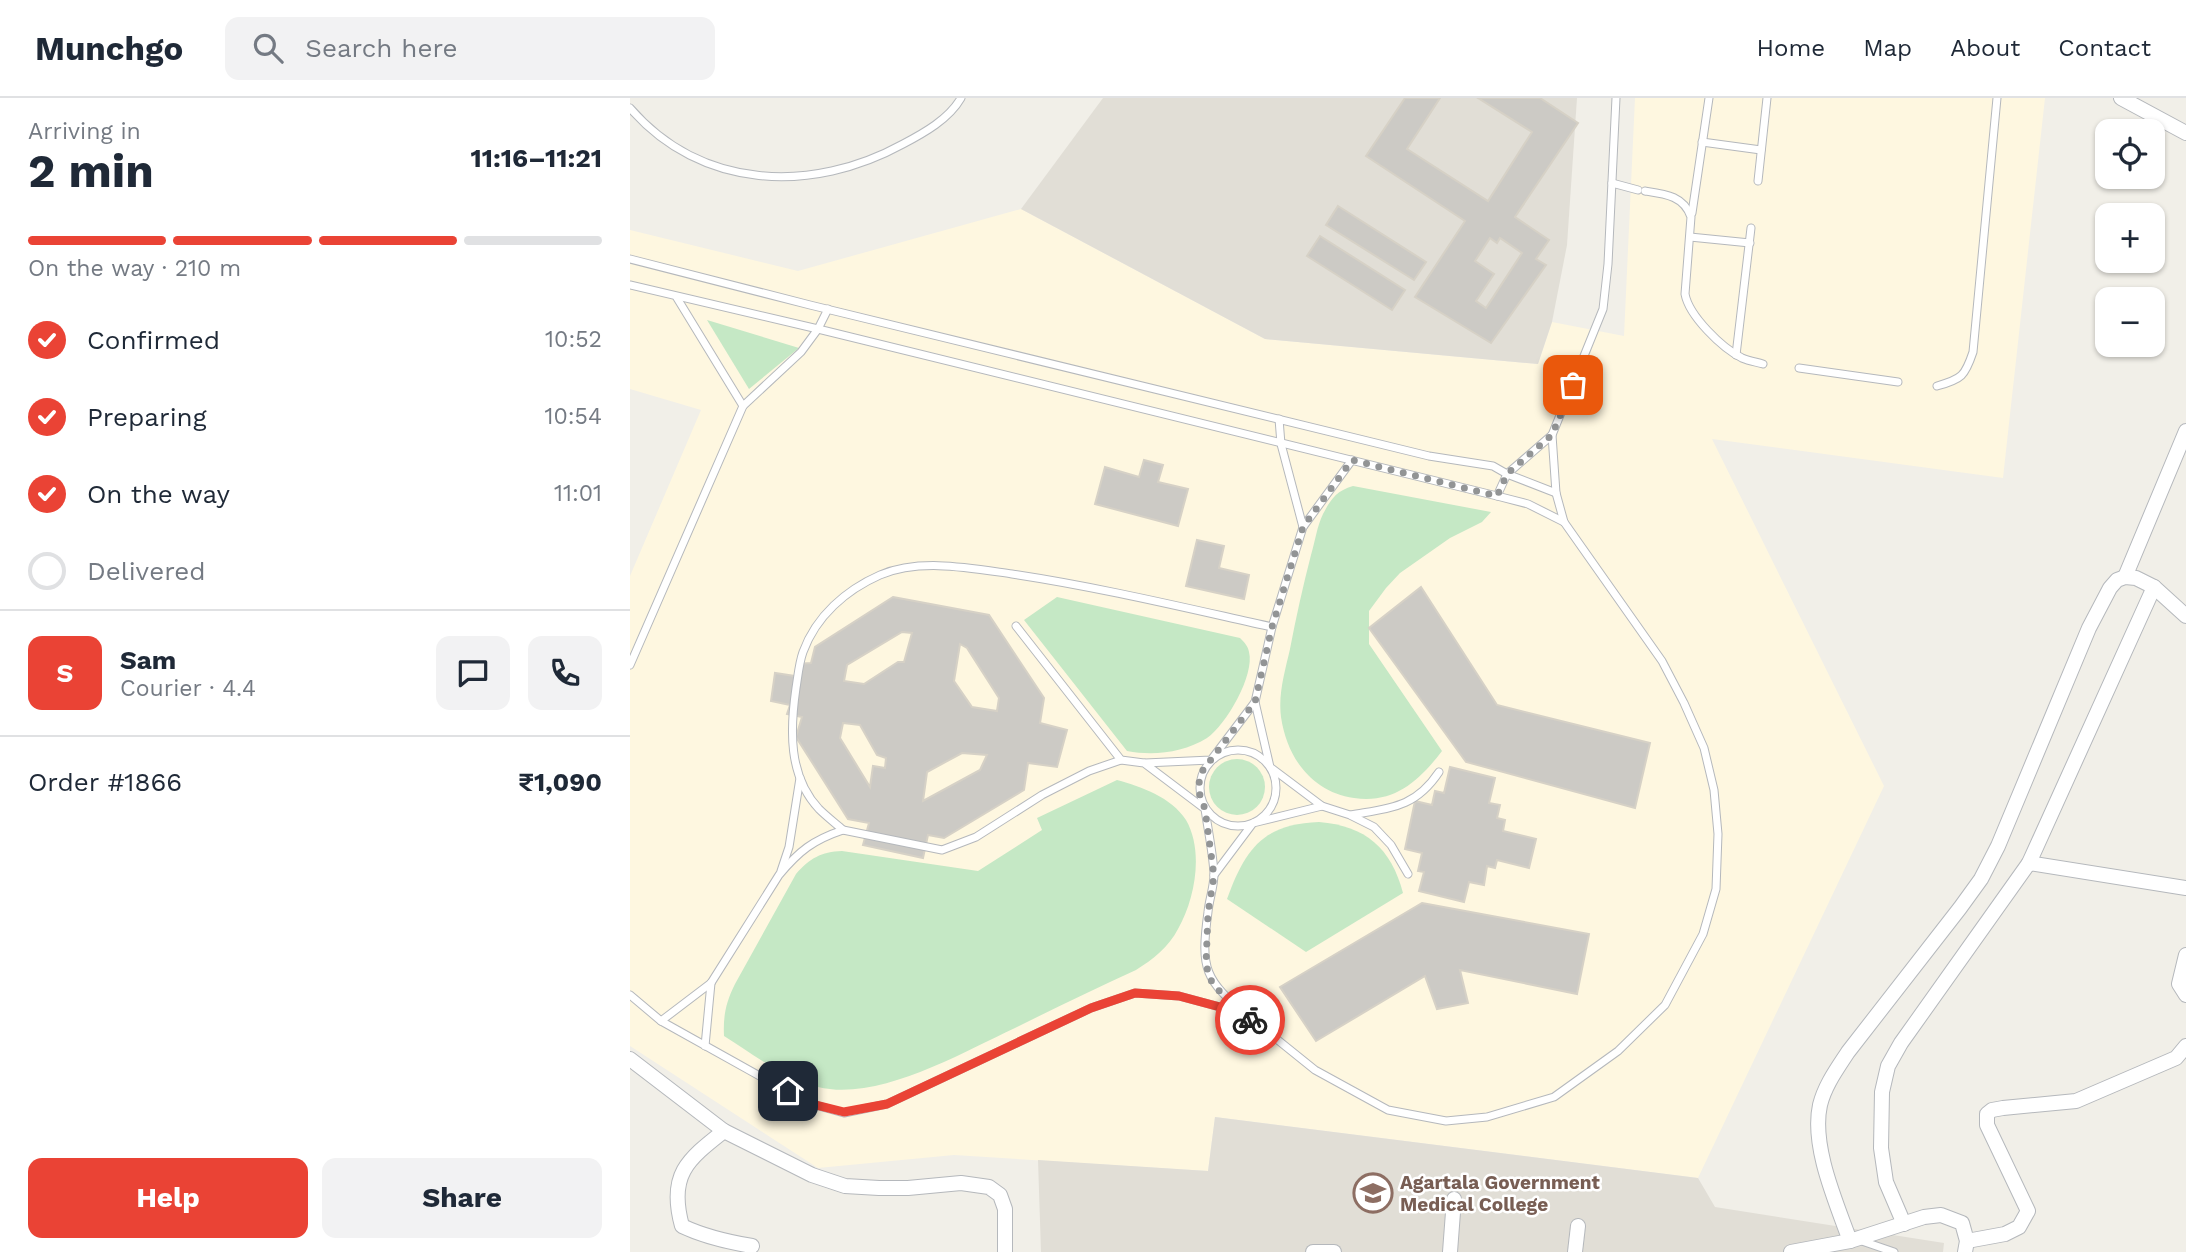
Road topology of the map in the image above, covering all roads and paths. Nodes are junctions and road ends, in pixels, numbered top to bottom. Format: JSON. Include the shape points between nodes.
{"nodes":[{"id":1,"x":961,"y":98,"type":"edge"},
{"id":2,"x":1616,"y":98,"type":"edge"},
{"id":3,"x":1709,"y":98,"type":"edge"},
{"id":4,"x":1767,"y":98,"type":"edge"},
{"id":5,"x":1997,"y":98,"type":"edge"},
{"id":6,"x":2121,"y":98,"type":"edge"},
{"id":7,"x":630,"y":108,"type":"edge"},
{"id":8,"x":2186,"y":133,"type":"edge"},
{"id":9,"x":1702,"y":142,"type":"junction"},
{"id":10,"x":1761,"y":149,"type":"junction"},
{"id":11,"x":1758,"y":181,"type":"dead end"},
{"id":12,"x":1612,"y":183,"type":"junction"},
{"id":13,"x":1691,"y":217,"type":"junction"},
{"id":14,"x":1751,"y":228,"type":"dead end"},
{"id":15,"x":1690,"y":237,"type":"junction"},
{"id":16,"x":1750,"y":243,"type":"junction"},
{"id":17,"x":630,"y":258,"type":"edge"},
{"id":18,"x":630,"y":285,"type":"edge"},
{"id":19,"x":677,"y":298,"type":"junction"},
{"id":20,"x":828,"y":309,"type":"junction"},
{"id":21,"x":818,"y":329,"type":"junction"},
{"id":22,"x":1736,"y":355,"type":"junction"},
{"id":23,"x":1763,"y":364,"type":"dead end"},
{"id":24,"x":1799,"y":368,"type":"dead end"},
{"id":25,"x":1898,"y":382,"type":"dead end"},
{"id":26,"x":1937,"y":386,"type":"dead end"},
{"id":27,"x":743,"y":406,"type":"junction"},
{"id":28,"x":1279,"y":419,"type":"junction"},
{"id":29,"x":2186,"y":431,"type":"edge"},
{"id":30,"x":1552,"y":435,"type":"junction"},
{"id":31,"x":1281,"y":444,"type":"junction"},
{"id":32,"x":1352,"y":460,"type":"junction"},
{"id":33,"x":1507,"y":474,"type":"junction"},
{"id":34,"x":1556,"y":493,"type":"junction"},
{"id":35,"x":1497,"y":496,"type":"junction"},
{"id":36,"x":1564,"y":522,"type":"junction"},
{"id":37,"x":1303,"y":527,"type":"junction"},
{"id":38,"x":2125,"y":577,"type":"junction"},
{"id":39,"x":2154,"y":587,"type":"junction"},
{"id":40,"x":2186,"y":616,"type":"edge"},
{"id":41,"x":1016,"y":626,"type":"dead end"},
{"id":42,"x":1272,"y":627,"type":"junction"},
{"id":43,"x":630,"y":664,"type":"edge"},
{"id":44,"x":1255,"y":702,"type":"junction"},
{"id":45,"x":1121,"y":760,"type":"junction"},
{"id":46,"x":1211,"y":760,"type":"junction"},
{"id":47,"x":1144,"y":763,"type":"junction"},
{"id":48,"x":1270,"y":767,"type":"junction"},
{"id":49,"x":1439,"y":772,"type":"dead end"},
{"id":50,"x":800,"y":778,"type":"junction"},
{"id":51,"x":1322,"y":806,"type":"junction"},
{"id":52,"x":1205,"y":809,"type":"junction"},
{"id":53,"x":1350,"y":815,"type":"junction"},
{"id":54,"x":1253,"y":824,"type":"junction"},
{"id":55,"x":842,"y":830,"type":"junction"},
{"id":56,"x":2029,"y":863,"type":"junction"},
{"id":57,"x":1408,"y":874,"type":"dead end"},
{"id":58,"x":779,"y":875,"type":"junction"},
{"id":59,"x":1214,"y":876,"type":"junction"},
{"id":60,"x":2186,"y":888,"type":"edge"},
{"id":61,"x":2186,"y":955,"type":"edge"},
{"id":62,"x":711,"y":983,"type":"junction"},
{"id":63,"x":2185,"y":994,"type":"edge"},
{"id":64,"x":630,"y":995,"type":"edge"},
{"id":65,"x":2186,"y":1009,"type":"edge"},
{"id":66,"x":661,"y":1021,"type":"junction"},
{"id":67,"x":1254,"y":1021,"type":"junction"},
{"id":68,"x":705,"y":1046,"type":"junction"},
{"id":69,"x":2186,"y":1046,"type":"edge"},
{"id":70,"x":630,"y":1059,"type":"edge"},
{"id":71,"x":724,"y":1131,"type":"junction"},
{"id":72,"x":1454,"y":1199,"type":"dead end"},
{"id":73,"x":1904,"y":1224,"type":"junction"},
{"id":74,"x":1578,"y":1226,"type":"dead end"},
{"id":75,"x":1852,"y":1240,"type":"junction"},
{"id":76,"x":752,"y":1246,"type":"dead end"},
{"id":77,"x":1966,"y":1246,"type":"edge"},
{"id":78,"x":1005,"y":1252,"type":"edge"},
{"id":79,"x":1313,"y":1252,"type":"edge"},
{"id":80,"x":1334,"y":1252,"type":"edge"},
{"id":81,"x":1451,"y":1252,"type":"edge"},
{"id":82,"x":1575,"y":1252,"type":"edge"},
{"id":83,"x":1791,"y":1252,"type":"edge"},
{"id":84,"x":1894,"y":1252,"type":"edge"}],
"edges":[{"from":1,"to":7,"type":"lane","via":[[944,119],[885,154],[826,174],[774,178],[701,161],[663,138]]},
{"from":2,"to":12,"type":"lane"},
{"from":3,"to":9,"type":"lane"},
{"from":4,"to":10,"type":"lane"},
{"from":5,"to":26,"type":"lane","via":[[1973,352],[1959,380]]},
{"from":6,"to":8,"type":"street"},
{"from":9,"to":10,"type":"lane"},
{"from":9,"to":13,"type":"lane"},
{"from":10,"to":11,"type":"lane"},
{"from":12,"to":13,"type":"lane","via":[[1681,201]]},
{"from":12,"to":30,"type":"lane","via":[[1603,309]]},
{"from":13,"to":15,"type":"lane"},
{"from":14,"to":16,"type":"lane"},
{"from":15,"to":16,"type":"lane"},
{"from":15,"to":22,"type":"lane","via":[[1687,304],[1709,332]]},
{"from":16,"to":22,"type":"lane"},
{"from":17,"to":20,"type":"lane"},
{"from":18,"to":19,"type":"lane"},
{"from":19,"to":21,"type":"lane"},
{"from":19,"to":27,"type":"lane"},
{"from":20,"to":21,"type":"lane"},
{"from":20,"to":28,"type":"lane"},
{"from":21,"to":27,"type":"lane","via":[[801,352]]},
{"from":21,"to":31,"type":"lane"},
{"from":22,"to":23,"type":"lane"},
{"from":24,"to":25,"type":"lane"},
{"from":27,"to":43,"type":"lane"},
{"from":28,"to":31,"type":"lane"},
{"from":28,"to":33,"type":"lane","via":[[1429,456],[1493,466]]},
{"from":29,"to":38,"type":"street"},
{"from":30,"to":33,"type":"lane"},
{"from":30,"to":34,"type":"lane"},
{"from":31,"to":32,"type":"lane"},
{"from":31,"to":37,"type":"lane"},
{"from":32,"to":35,"type":"lane"},
{"from":32,"to":37,"type":"lane"},
{"from":33,"to":34,"type":"lane"},
{"from":33,"to":35,"type":"lane"},
{"from":34,"to":36,"type":"lane"},
{"from":35,"to":36,"type":"lane","via":[[1528,504]]},
{"from":36,"to":67,"type":"lane","via":[[1662,661],[1704,748],[1714,790],[1716,889],[1703,934],[1665,1005],[1618,1051],[1554,1097],[1488,1117],[1446,1121],[1388,1110],[1315,1070]]},
{"from":37,"to":42,"type":"lane"},
{"from":38,"to":39,"type":"street"},
{"from":38,"to":75,"type":"street","via":[[2109,588],[2099,607],[1981,879],[1829,1082],[1820,1105],[1818,1129],[1831,1187]]},
{"from":39,"to":40,"type":"street"},
{"from":39,"to":56,"type":"street"},
{"from":41,"to":45,"type":"lane"},
{"from":42,"to":44,"type":"lane"},
{"from":42,"to":50,"type":"lane","via":[[1066,582],[981,570],[920,566],[881,575],[850,591],[834,606],[802,653],[791,722]]},
{"from":44,"to":46,"type":"lane"},
{"from":44,"to":48,"type":"lane"},
{"from":45,"to":47,"type":"lane"},
{"from":45,"to":55,"type":"lane","via":[[1089,771],[976,837],[942,850]]},
{"from":46,"to":47,"type":"lane"},
{"from":46,"to":48,"type":"lane","via":[[1223,752],[1249,751]]},
{"from":46,"to":52,"type":"lane","via":[[1199,783]]},
{"from":47,"to":52,"type":"lane"},
{"from":48,"to":51,"type":"lane"},
{"from":48,"to":54,"type":"lane","via":[[1276,793],[1272,806]]},
{"from":49,"to":53,"type":"lane","via":[[1428,788],[1401,806]]},
{"from":50,"to":55,"type":"lane","via":[[818,808]]},
{"from":50,"to":58,"type":"lane","via":[[789,847]]},
{"from":51,"to":53,"type":"lane"},
{"from":51,"to":54,"type":"lane"},
{"from":52,"to":54,"type":"lane","via":[[1226,825]]},
{"from":52,"to":59,"type":"lane"},
{"from":53,"to":57,"type":"lane","via":[[1374,827]]},
{"from":54,"to":59,"type":"lane"},
{"from":55,"to":58,"type":"lane","via":[[817,839]]},
{"from":56,"to":60,"type":"street"},
{"from":56,"to":73,"type":"street","via":[[1888,1066],[1881,1091],[1881,1148],[1886,1182]]},
{"from":58,"to":62,"type":"lane"},
{"from":59,"to":67,"type":"lane","via":[[1206,964],[1210,979]]},
{"from":61,"to":63,"type":"street","via":[[2179,984]]},
{"from":62,"to":66,"type":"lane"},
{"from":62,"to":68,"type":"lane"},
{"from":63,"to":65,"type":"street"},
{"from":64,"to":66,"type":"lane"},
{"from":66,"to":68,"type":"lane"},
{"from":67,"to":68,"type":"lane","via":[[1179,996],[1135,993],[1091,1008],[887,1104],[844,1112],[808,1103]]},
{"from":69,"to":77,"type":"street","via":[[2176,1058],[2076,1101],[2003,1108],[1987,1114],[1987,1125],[2028,1210],[2019,1227]]},
{"from":70,"to":71,"type":"street"},
{"from":71,"to":76,"type":"street","via":[[687,1162],[678,1213],[682,1226],[693,1231]]},
{"from":71,"to":78,"type":"street","via":[[812,1175],[845,1186],[908,1188],[961,1183],[989,1187],[1000,1195],[1005,1209]]},
{"from":72,"to":81,"type":"street"},
{"from":73,"to":75,"type":"street"},
{"from":73,"to":77,"type":"street","via":[[1941,1215],[1955,1219],[1962,1223]]},
{"from":74,"to":82,"type":"street"},
{"from":75,"to":83,"type":"street"},
{"from":75,"to":84,"type":"lane"},
{"from":79,"to":80,"type":"street"}]}
